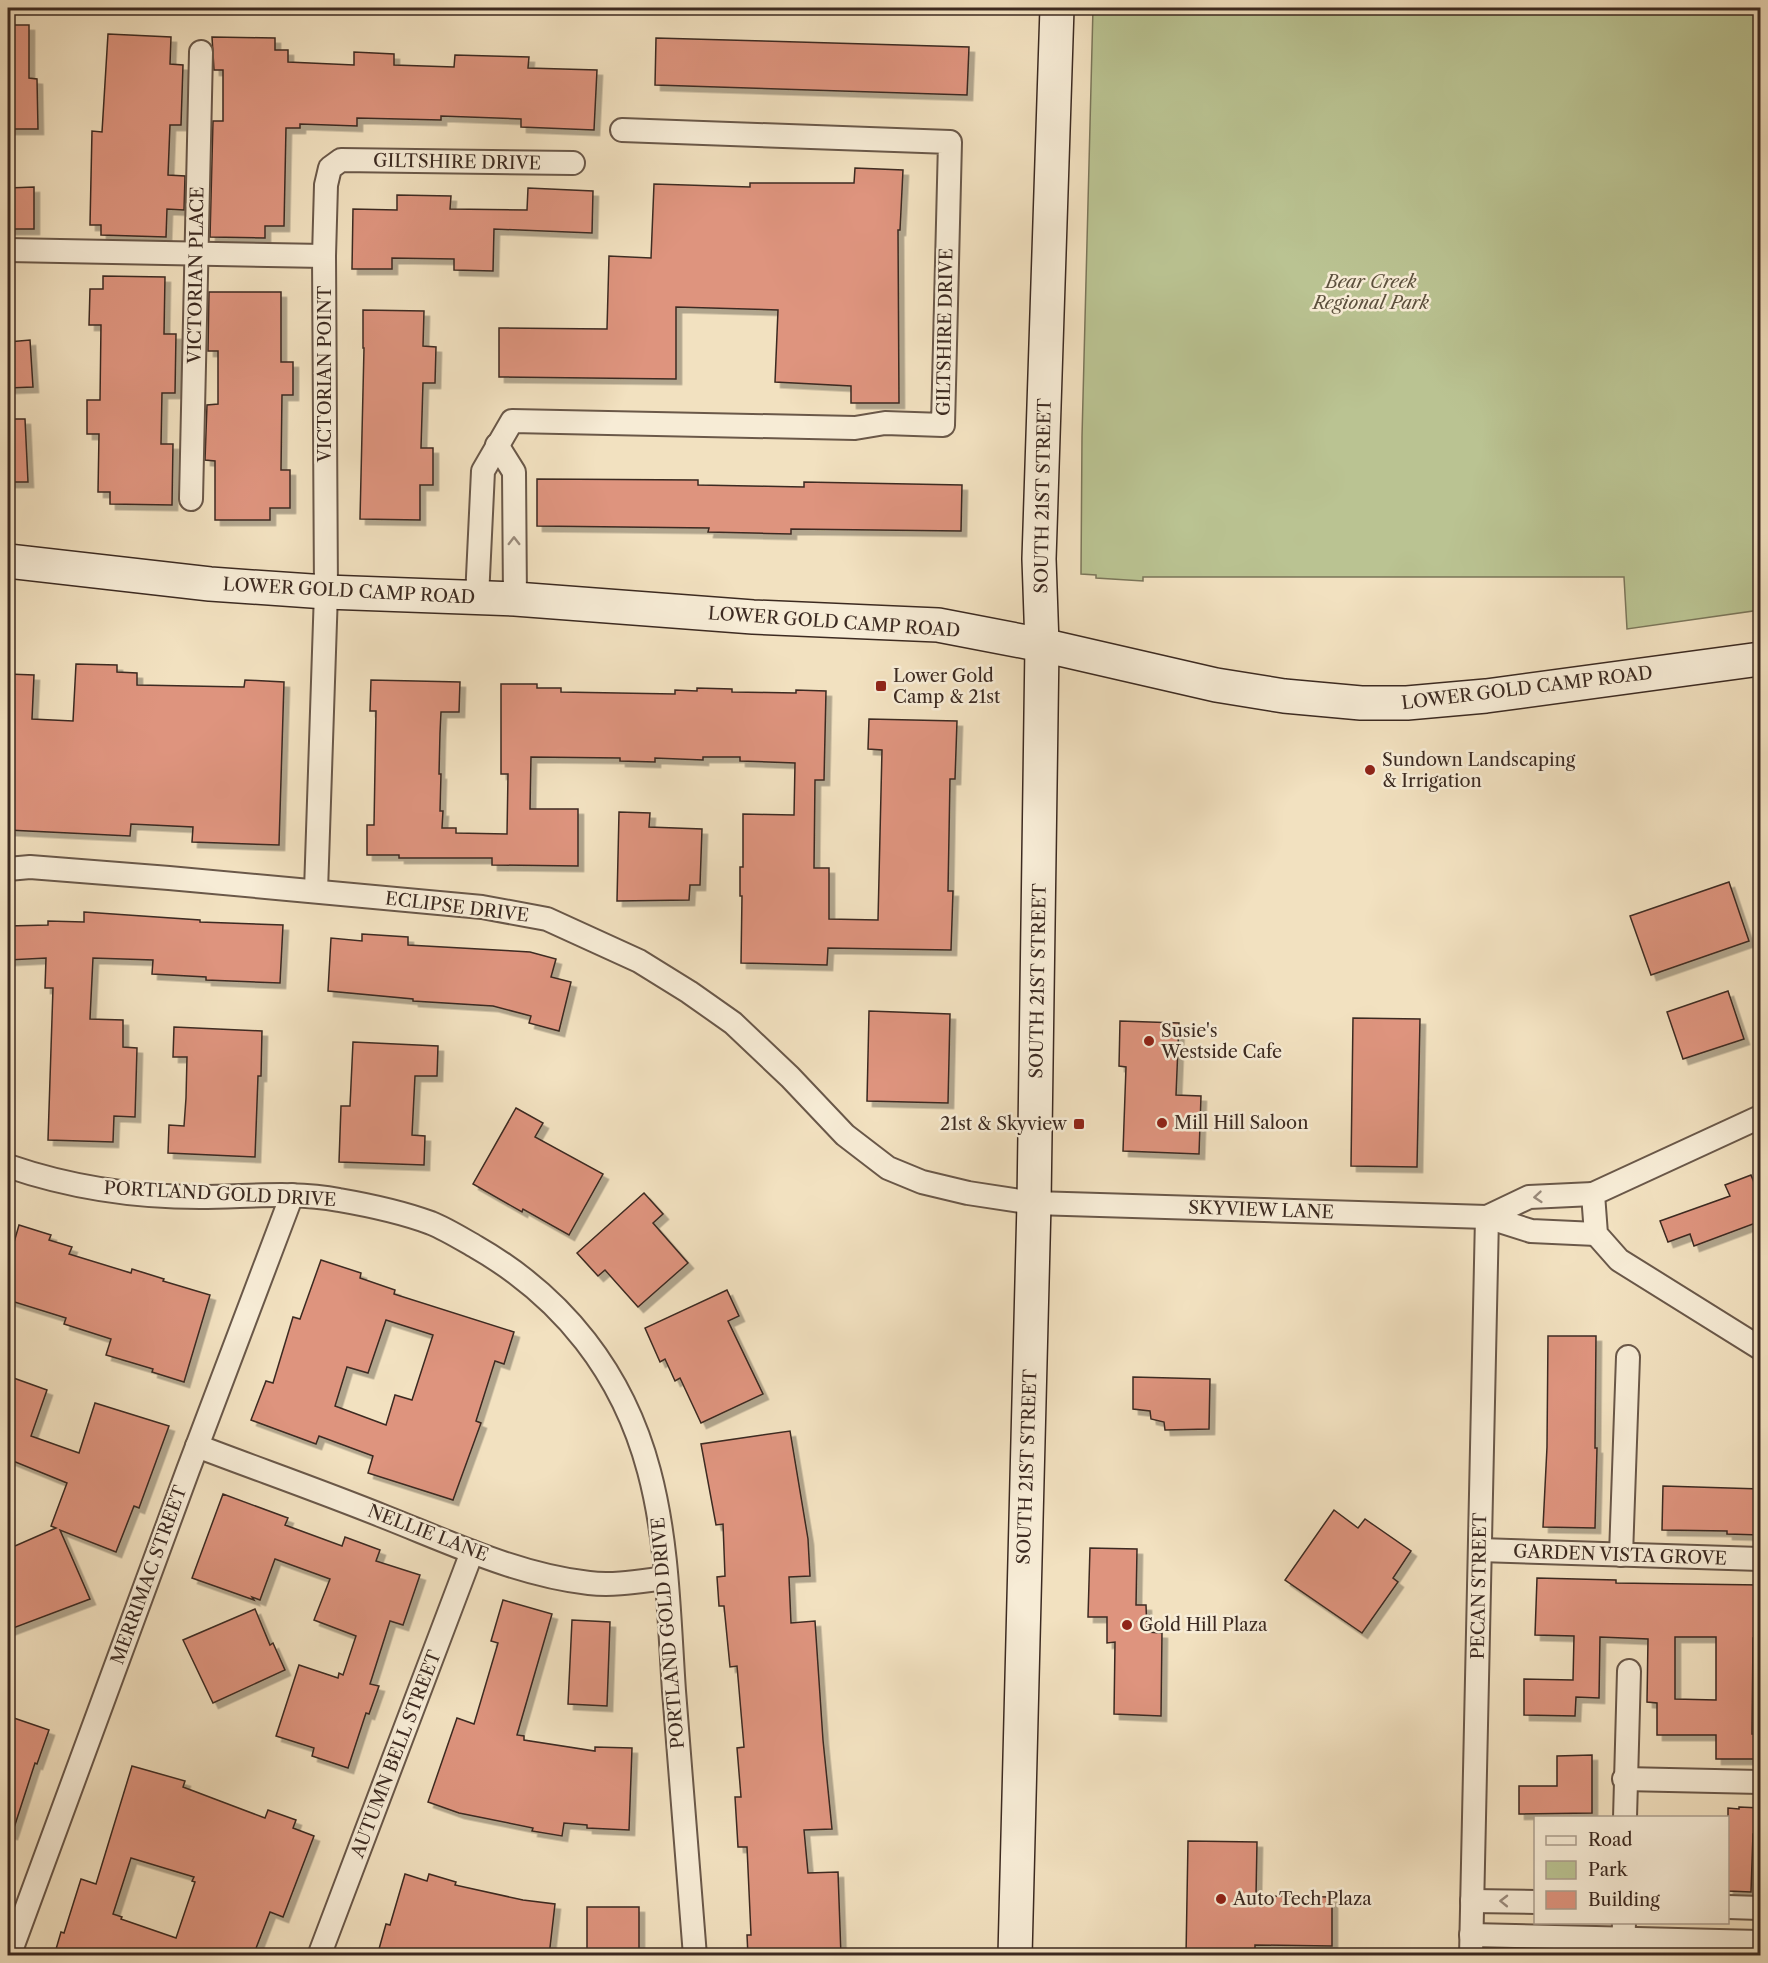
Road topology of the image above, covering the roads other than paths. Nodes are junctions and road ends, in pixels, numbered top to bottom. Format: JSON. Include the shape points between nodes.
{"nodes":[{"id":1,"x":1057,"y":8,"type":"edge"},
{"id":2,"x":201,"y":52,"type":"dead end"},
{"id":3,"x":622,"y":130,"type":"dead end"},
{"id":4,"x":340,"y":160,"type":"joint"},
{"id":5,"x":573,"y":163,"type":"dead end"},
{"id":6,"x":8,"y":250,"type":"edge"},
{"id":7,"x":196,"y":254,"type":"junction"},
{"id":8,"x":324,"y":256,"type":"junction"},
{"id":9,"x":497,"y":445,"type":"junction"},
{"id":10,"x":191,"y":499,"type":"dead end"},
{"id":11,"x":8,"y":561,"type":"edge"},
{"id":12,"x":326,"y":592,"type":"junction"},
{"id":13,"x":477,"y":598,"type":"junction"},
{"id":14,"x":515,"y":599,"type":"junction"},
{"id":15,"x":1042,"y":645,"type":"junction"},
{"id":16,"x":1761,"y":659,"type":"edge"},
{"id":17,"x":8,"y":869,"type":"edge"},
{"id":18,"x":316,"y":891,"type":"junction"},
{"id":19,"x":1761,"y":1118,"type":"edge"},
{"id":20,"x":8,"y":1166,"type":"edge"},
{"id":21,"x":1593,"y":1194,"type":"junction"},
{"id":22,"x":292,"y":1195,"type":"junction"},
{"id":23,"x":1034,"y":1203,"type":"junction"},
{"id":24,"x":1487,"y":1217,"type":"junction"},
{"id":25,"x":1596,"y":1234,"type":"junction"},
{"id":26,"x":1761,"y":1348,"type":"edge"},
{"id":27,"x":1628,"y":1357,"type":"dead end"},
{"id":28,"x":197,"y":1446,"type":"junction"},
{"id":29,"x":1480,"y":1550,"type":"junction"},
{"id":30,"x":472,"y":1552,"type":"junction"},
{"id":31,"x":1621,"y":1555,"type":"junction"},
{"id":32,"x":1761,"y":1559,"type":"edge"},
{"id":33,"x":666,"y":1578,"type":"junction"},
{"id":34,"x":1629,"y":1671,"type":"dead end"},
{"id":35,"x":1624,"y":1779,"type":"junction"},
{"id":36,"x":1761,"y":1782,"type":"edge"},
{"id":37,"x":1624,"y":1816,"type":"edge"},
{"id":38,"x":1472,"y":1901,"type":"junction"},
{"id":39,"x":1534,"y":1902,"type":"edge"},
{"id":40,"x":1729,"y":1907,"type":"edge"},
{"id":41,"x":1761,"y":1908,"type":"edge"},
{"id":42,"x":1624,"y":1939,"type":"edge"},
{"id":43,"x":1761,"y":1942,"type":"edge"},
{"id":44,"x":1471,"y":1945,"type":"edge"},
{"id":45,"x":9,"y":1956,"type":"edge"},
{"id":46,"x":320,"y":1956,"type":"edge"},
{"id":47,"x":695,"y":1956,"type":"edge"},
{"id":48,"x":1015,"y":1956,"type":"edge"}],
"edges":[{"from":1,"to":15,"type":"main road","name":"SOUTH 21ST STREET","via":[[1039,558]]},
{"from":2,"to":7,"type":"street","name":"VICTORIAN PLACE"},
{"from":3,"to":9,"type":"street","name":"GILTSHIRE DRIVE","via":[[950,142],[943,425],[885,423],[855,428],[512,420]]},
{"from":4,"to":5,"type":"street","name":"GILTSHIRE DRIVE"},
{"from":4,"to":8,"type":"street","name":"VICTORIAN POINT","via":[[330,168],[326,185]]},
{"from":6,"to":7,"type":"street"},
{"from":7,"to":8,"type":"street"},
{"from":7,"to":10,"type":"street","name":"VICTORIAN PLACE"},
{"from":8,"to":12,"type":"street","name":"VICTORIAN POINT"},
{"from":9,"to":13,"type":"street","name":"GILTSHIRE DRIVE","via":[[483,471]]},
{"from":14,"to":9,"type":"street","one_way":true,"via":[[514,472]]},
{"from":11,"to":12,"type":"main road","name":"LOWER GOLD CAMP ROAD","via":[[210,585]]},
{"from":12,"to":13,"type":"main road","name":"LOWER GOLD CAMP ROAD"},
{"from":12,"to":18,"type":"street","name":"VICTORIAN POINT"},
{"from":13,"to":14,"type":"main road","name":"LOWER GOLD CAMP ROAD"},
{"from":14,"to":15,"type":"main road","name":"LOWER GOLD CAMP ROAD","via":[[753,617],[938,625]]},
{"from":15,"to":16,"type":"main road","name":"LOWER GOLD CAMP ROAD","via":[[1216,685],[1361,703],[1486,696]]},
{"from":15,"to":23,"type":"main road","name":"SOUTH 21ST STREET"},
{"from":17,"to":18,"type":"street","name":"ECLIPSE DRIVE","via":[[30,867]]},
{"from":18,"to":23,"type":"street","name":"ECLIPSE DRIVE","via":[[482,908],[547,919],[639,961],[733,1023],[845,1135],[888,1168],[922,1182]]},
{"from":19,"to":21,"type":"street","name":"SKYVIEW LANE"},
{"from":20,"to":22,"type":"street","name":"PORTLAND GOLD DRIVE","via":[[44,1178],[144,1194]]},
{"from":21,"to":24,"type":"street","name":"SKYVIEW LANE","one_way":true,"via":[[1529,1197]]},
{"from":21,"to":25,"type":"street"},
{"from":22,"to":28,"type":"street","name":"MERRIMAC STREET"},
{"from":22,"to":33,"type":"street","name":"PORTLAND GOLD DRIVE","via":[[334,1198],[431,1223],[499,1260],[568,1317],[596,1354],[635,1428],[656,1503]]},
{"from":23,"to":24,"type":"street","name":"SKYVIEW LANE"},
{"from":23,"to":48,"type":"main road","name":"SOUTH 21ST STREET"},
{"from":24,"to":25,"type":"street","name":"SKYVIEW LANE","via":[[1532,1231]]},
{"from":24,"to":29,"type":"street","name":"PECAN STREET"},
{"from":25,"to":26,"type":"street","via":[[1619,1260]]},
{"from":27,"to":31,"type":"street"},
{"from":28,"to":30,"type":"street","name":"NELLIE LANE"},
{"from":28,"to":45,"type":"street","name":"MERRIMAC STREET"},
{"from":29,"to":31,"type":"street","name":"GARDEN VISTA GROVE"},
{"from":29,"to":38,"type":"street","name":"PECAN STREET"},
{"from":30,"to":33,"type":"street","name":"NELLIE LANE","via":[[534,1572],[591,1583]]},
{"from":30,"to":46,"type":"street","name":"AUTUMN BELL STREET"},
{"from":31,"to":32,"type":"street","name":"GARDEN VISTA GROVE"},
{"from":33,"to":47,"type":"street","name":"PORTLAND GOLD DRIVE"},
{"from":34,"to":35,"type":"street"},
{"from":35,"to":36,"type":"street"},
{"from":35,"to":37,"type":"street"},
{"from":39,"to":38,"type":"street","one_way":true},
{"from":38,"to":44,"type":"street","name":"PECAN STREET"},
{"from":40,"to":41,"type":"street"},
{"from":42,"to":43,"type":"street"},
{"from":42,"to":44,"type":"street"}]}
